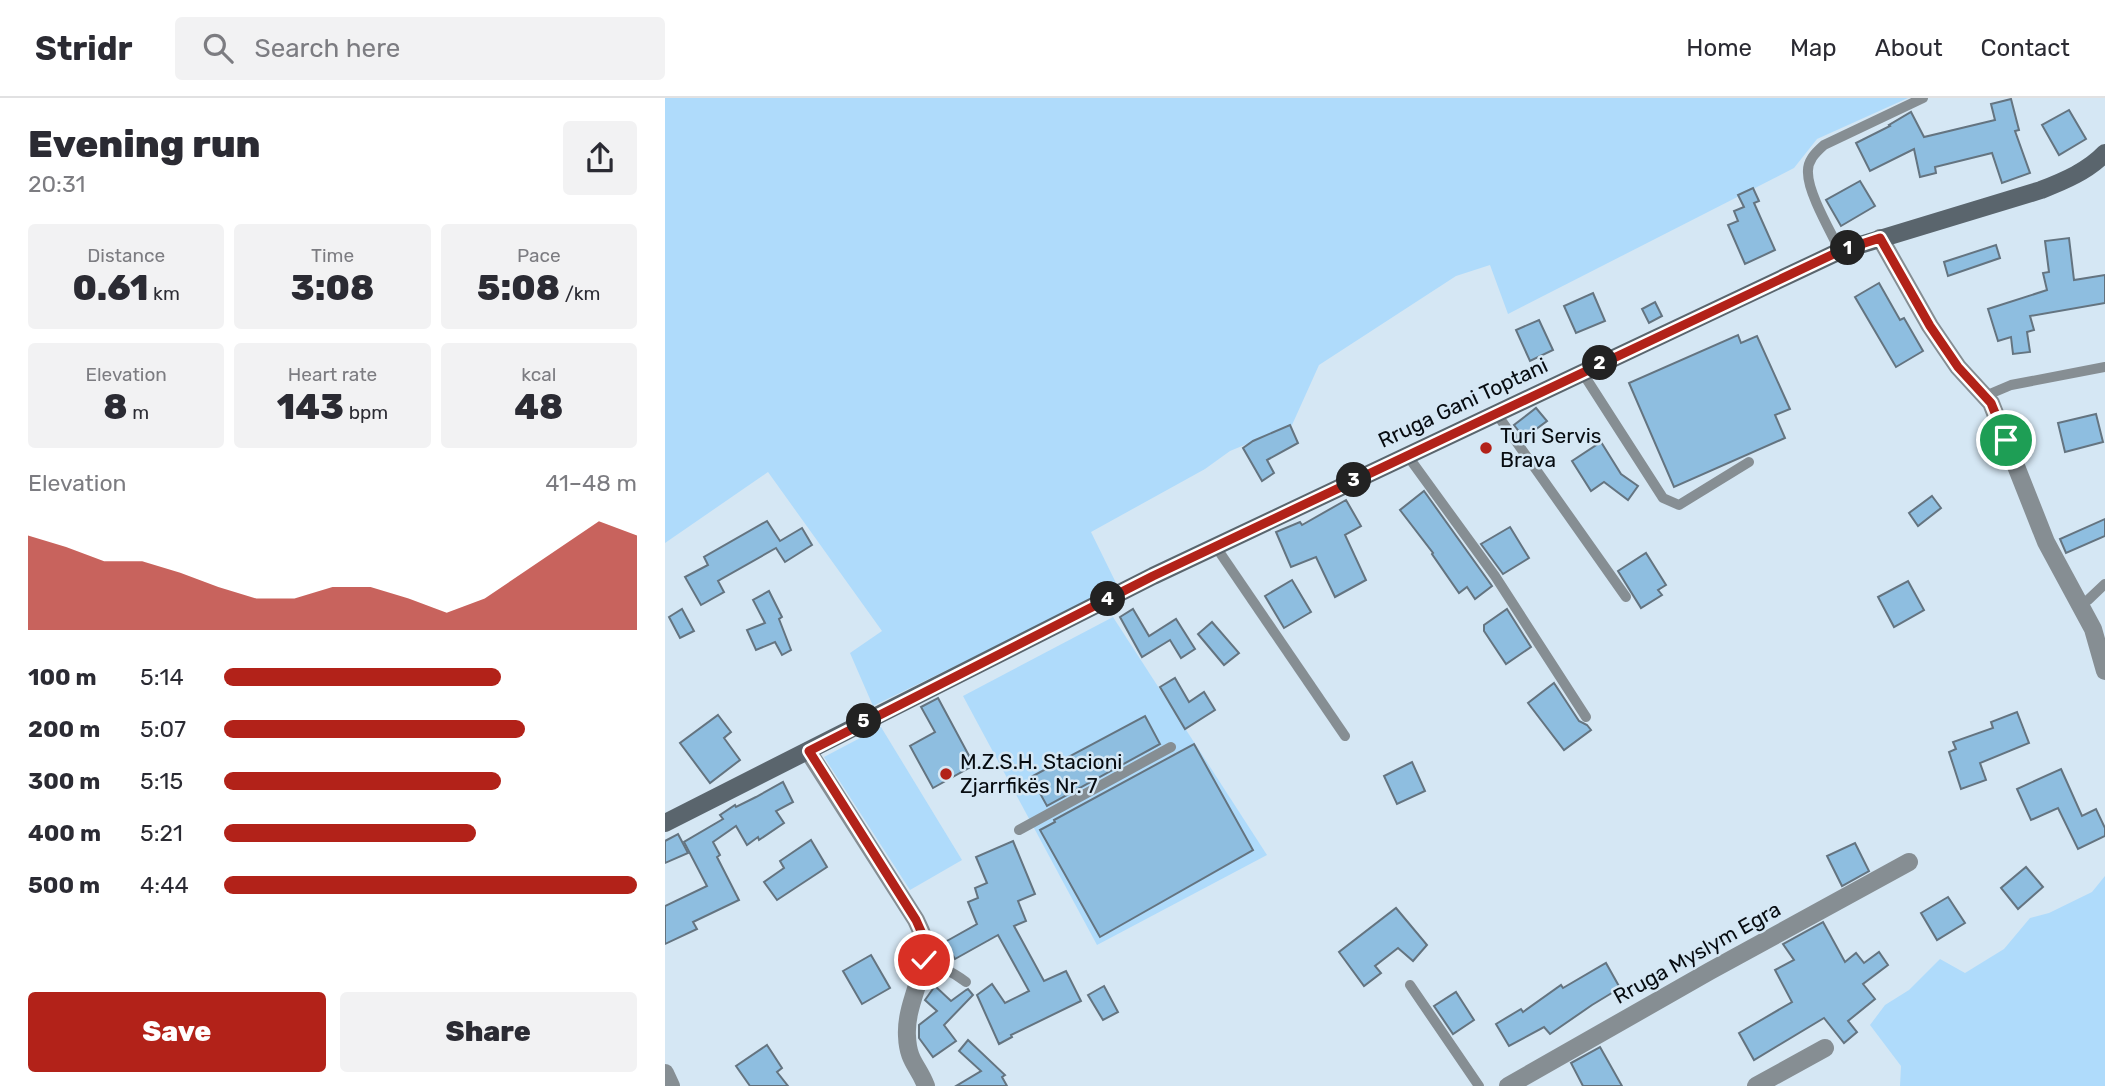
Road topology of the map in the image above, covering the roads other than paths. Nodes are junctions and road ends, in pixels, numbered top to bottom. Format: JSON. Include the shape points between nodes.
{"nodes":[{"id":1,"x":1923,"y":98,"type":"edge"},
{"id":2,"x":2105,"y":153,"type":"edge"},
{"id":3,"x":1880,"y":238,"type":"junction"},
{"id":4,"x":1840,"y":251,"type":"junction"},
{"id":5,"x":2105,"y":368,"type":"edge"},
{"id":6,"x":1583,"y":372,"type":"junction"},
{"id":7,"x":1985,"y":396,"type":"junction"},
{"id":8,"x":1496,"y":413,"type":"junction"},
{"id":9,"x":1406,"y":455,"type":"junction"},
{"id":10,"x":1749,"y":462,"type":"dead end"},
{"id":11,"x":1216,"y":547,"type":"junction"},
{"id":12,"x":2105,"y":584,"type":"edge"},
{"id":13,"x":1626,"y":597,"type":"dead end"},
{"id":14,"x":2080,"y":603,"type":"junction"},
{"id":15,"x":2105,"y":671,"type":"edge"},
{"id":16,"x":1586,"y":717,"type":"dead end"},
{"id":17,"x":1345,"y":736,"type":"dead end"},
{"id":18,"x":1171,"y":747,"type":"dead end"},
{"id":19,"x":809,"y":751,"type":"junction"},
{"id":20,"x":665,"y":823,"type":"edge"},
{"id":21,"x":1019,"y":831,"type":"dead end"},
{"id":22,"x":1909,"y":862,"type":"dead end"},
{"id":23,"x":923,"y":964,"type":"junction"},
{"id":24,"x":966,"y":982,"type":"dead end"},
{"id":25,"x":1410,"y":985,"type":"dead end"},
{"id":26,"x":1825,"y":1048,"type":"dead end"},
{"id":27,"x":665,"y":1073,"type":"edge"},
{"id":28,"x":671,"y":1086,"type":"edge"},
{"id":29,"x":926,"y":1086,"type":"edge"},
{"id":30,"x":1479,"y":1086,"type":"edge"},
{"id":31,"x":1508,"y":1086,"type":"edge"},
{"id":32,"x":1756,"y":1086,"type":"edge"}],
"edges":[{"from":1,"to":4,"type":"lane","via":[[1814,153],[1807,172],[1810,187]]},
{"from":2,"to":3,"type":"main road","name":"Rruga Gani Toptani","via":[[2071,178],[2041,190]]},
{"from":3,"to":4,"type":"main road","name":"Rruga Gani Toptani"},
{"from":3,"to":7,"type":"street","via":[[1930,326]]},
{"from":4,"to":6,"type":"main road","name":"Rruga Gani Toptani"},
{"from":5,"to":7,"type":"lane","via":[[2011,385]]},
{"from":6,"to":8,"type":"main road","name":"Rruga Gani Toptani"},
{"from":6,"to":10,"type":"lane","via":[[1663,498],[1679,505]]},
{"from":7,"to":14,"type":"street","via":[[2046,542]]},
{"from":8,"to":9,"type":"main road","name":"Rruga Gani Toptani"},
{"from":8,"to":13,"type":"lane"},
{"from":9,"to":11,"type":"main road","name":"Rruga Gani Toptani"},
{"from":9,"to":16,"type":"lane","via":[[1495,576]]},
{"from":11,"to":17,"type":"lane"},
{"from":11,"to":19,"type":"main road","name":"Rruga Gani Toptani"},
{"from":12,"to":14,"type":"lane"},
{"from":14,"to":15,"type":"street"},
{"from":18,"to":21,"type":"lane"},
{"from":19,"to":20,"type":"main road","name":"Rruga Gani Toptani"},
{"from":19,"to":23,"type":"street","via":[[916,920],[924,938]]},
{"from":22,"to":31,"type":"street","name":"Rruga Myslym Egra"},
{"from":23,"to":24,"type":"lane","via":[[935,965]]},
{"from":23,"to":29,"type":"street","via":[[906,1032],[913,1066]]},
{"from":25,"to":30,"type":"lane"},
{"from":26,"to":32,"type":"street"},
{"from":27,"to":28,"type":"street"}]}
